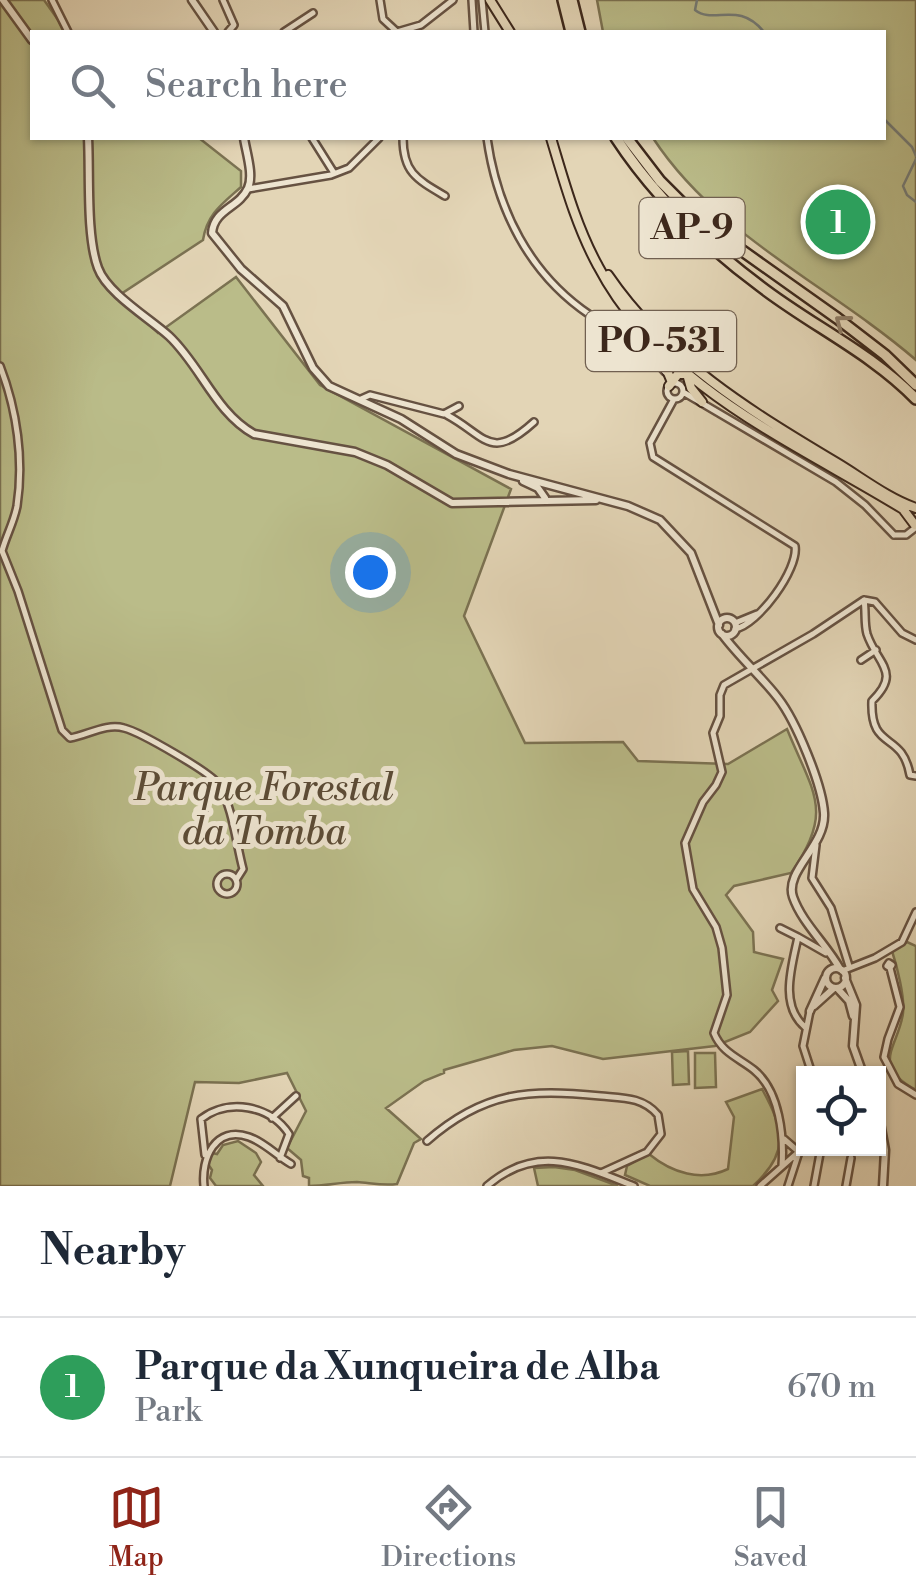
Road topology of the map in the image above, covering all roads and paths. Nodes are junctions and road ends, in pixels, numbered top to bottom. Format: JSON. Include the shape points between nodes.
{"nodes":[{"id":1,"x":3,"y":0,"type":"edge"},
{"id":2,"x":52,"y":0,"type":"edge"},
{"id":3,"x":192,"y":0,"type":"edge"},
{"id":4,"x":223,"y":0,"type":"edge"},
{"id":5,"x":380,"y":0,"type":"edge"},
{"id":6,"x":453,"y":0,"type":"edge"},
{"id":7,"x":472,"y":0,"type":"edge"},
{"id":8,"x":482,"y":0,"type":"edge"},
{"id":9,"x":493,"y":0,"type":"edge"},
{"id":10,"x":563,"y":0,"type":"edge"},
{"id":11,"x":572,"y":0,"type":"edge"},
{"id":12,"x":313,"y":13,"type":"dead end"},
{"id":13,"x":70,"y":30,"type":"edge"},
{"id":14,"x":213,"y":30,"type":"edge"},
{"id":15,"x":230,"y":30,"type":"edge"},
{"id":16,"x":287,"y":30,"type":"edge"},
{"id":17,"x":395,"y":30,"type":"edge"},
{"id":18,"x":405,"y":30,"type":"edge"},
{"id":19,"x":474,"y":30,"type":"edge"},
{"id":20,"x":485,"y":30,"type":"edge"},
{"id":21,"x":512,"y":30,"type":"edge"},
{"id":22,"x":570,"y":30,"type":"edge"},
{"id":23,"x":580,"y":30,"type":"edge"},
{"id":24,"x":30,"y":37,"type":"edge"},
{"id":25,"x":88,"y":140,"type":"edge"},
{"id":26,"x":244,"y":140,"type":"edge"},
{"id":27,"x":313,"y":140,"type":"edge"},
{"id":28,"x":377,"y":140,"type":"edge"},
{"id":29,"x":403,"y":140,"type":"edge"},
{"id":30,"x":487,"y":140,"type":"edge"},
{"id":31,"x":555,"y":140,"type":"edge"},
{"id":32,"x":555,"y":140,"type":"edge"},
{"id":33,"x":617,"y":140,"type":"edge"},
{"id":34,"x":629,"y":140,"type":"edge"},
{"id":35,"x":334,"y":174,"type":"junction"},
{"id":36,"x":248,"y":188,"type":"junction"},
{"id":37,"x":445,"y":196,"type":"dead end"},
{"id":38,"x":643,"y":320,"type":"junction"},
{"id":39,"x":654,"y":343,"type":"junction"},
{"id":40,"x":643,"y":350,"type":"junction"},
{"id":41,"x":0,"y":366,"type":"edge"},
{"id":42,"x":687,"y":374,"type":"junction"},
{"id":43,"x":670,"y":382,"type":"junction"},
{"id":44,"x":916,"y":385,"type":"edge"},
{"id":45,"x":683,"y":392,"type":"junction"},
{"id":46,"x":674,"y":399,"type":"junction"},
{"id":47,"x":916,"y":399,"type":"edge"},
{"id":48,"x":358,"y":400,"type":"junction"},
{"id":49,"x":702,"y":402,"type":"junction"},
{"id":50,"x":459,"y":406,"type":"dead end"},
{"id":51,"x":444,"y":414,"type":"junction"},
{"id":52,"x":534,"y":422,"type":"dead end"},
{"id":53,"x":852,"y":472,"type":"junction"},
{"id":54,"x":509,"y":474,"type":"junction"},
{"id":55,"x":562,"y":489,"type":"junction"},
{"id":56,"x":546,"y":498,"type":"junction"},
{"id":57,"x":602,"y":499,"type":"junction"},
{"id":58,"x":537,"y":502,"type":"junction"},
{"id":59,"x":558,"y":502,"type":"junction"},
{"id":60,"x":916,"y":508,"type":"edge"},
{"id":61,"x":916,"y":528,"type":"edge"},
{"id":62,"x":864,"y":600,"type":"junction"},
{"id":63,"x":721,"y":622,"type":"junction"},
{"id":64,"x":731,"y":630,"type":"junction"},
{"id":65,"x":916,"y":640,"type":"edge"},
{"id":66,"x":876,"y":650,"type":"junction"},
{"id":67,"x":861,"y":660,"type":"dead end"},
{"id":68,"x":751,"y":668,"type":"junction"},
{"id":69,"x":916,"y":776,"type":"edge"},
{"id":70,"x":816,"y":845,"type":"junction"},
{"id":71,"x":236,"y":880,"type":"dead end"},
{"id":72,"x":916,"y":912,"type":"edge"},
{"id":73,"x":780,"y":928,"type":"dead end"},
{"id":74,"x":798,"y":937,"type":"junction"},
{"id":75,"x":825,"y":948,"type":"junction"},
{"id":76,"x":890,"y":968,"type":"dead end"},
{"id":77,"x":844,"y":971,"type":"junction"},
{"id":78,"x":827,"y":974,"type":"junction"},
{"id":79,"x":835,"y":988,"type":"junction"},
{"id":80,"x":810,"y":1011,"type":"junction"},
{"id":81,"x":855,"y":1021,"type":"junction"},
{"id":82,"x":805,"y":1027,"type":"junction"},
{"id":83,"x":809,"y":1066,"type":"edge"},
{"id":84,"x":859,"y":1066,"type":"edge"},
{"id":85,"x":916,"y":1095,"type":"edge"},
{"id":86,"x":296,"y":1096,"type":"dead end"},
{"id":87,"x":272,"y":1118,"type":"junction"},
{"id":88,"x":784,"y":1139,"type":"junction"},
{"id":89,"x":427,"y":1141,"type":"dead end"},
{"id":90,"x":796,"y":1146,"type":"edge"},
{"id":91,"x":796,"y":1153,"type":"edge"},
{"id":92,"x":205,"y":1155,"type":"junction"},
{"id":93,"x":799,"y":1156,"type":"edge"},
{"id":94,"x":820,"y":1156,"type":"edge"},
{"id":95,"x":885,"y":1156,"type":"edge"},
{"id":96,"x":280,"y":1158,"type":"junction"},
{"id":97,"x":852,"y":1158,"type":"dead end"},
{"id":98,"x":290,"y":1164,"type":"dead end"},
{"id":99,"x":782,"y":1166,"type":"junction"},
{"id":100,"x":602,"y":1173,"type":"junction"},
{"id":101,"x":204,"y":1186,"type":"edge"},
{"id":102,"x":486,"y":1186,"type":"edge"},
{"id":103,"x":634,"y":1186,"type":"edge"},
{"id":104,"x":760,"y":1186,"type":"edge"},
{"id":105,"x":788,"y":1186,"type":"edge"},
{"id":106,"x":814,"y":1186,"type":"edge"},
{"id":107,"x":846,"y":1186,"type":"edge"},
{"id":108,"x":885,"y":1186,"type":"edge"}],
"edges":[{"from":1,"to":24,"type":"street"},
{"from":2,"to":13,"type":"street"},
{"from":3,"to":14,"type":"street"},
{"from":4,"to":15,"type":"street","via":[[234,25]]},
{"from":5,"to":17,"type":"street"},
{"from":6,"to":18,"type":"street","via":[[421,26]]},
{"from":7,"to":19,"type":"street"},
{"from":8,"to":20,"type":"street"},
{"from":9,"to":21,"type":"main road"},
{"from":10,"to":22,"type":"highway"},
{"from":11,"to":23,"type":"highway"},
{"from":12,"to":16,"type":"street"},
{"from":25,"to":58,"type":"street","via":[[100,273],[181,348],[242,427],[372,458],[452,503]]},
{"from":26,"to":36,"type":"street"},
{"from":27,"to":35,"type":"street"},
{"from":28,"to":35,"type":"street"},
{"from":29,"to":37,"type":"street","via":[[407,168]]},
{"from":30,"to":40,"type":"street","via":[[504,212],[533,259],[563,294]]},
{"from":31,"to":38,"type":"main road","number":"PO-531","via":[[592,246]]},
{"from":32,"to":39,"type":"main road","number":"PO-531","via":[[590,250],[617,299]]},
{"from":33,"to":47,"type":"highway","number":"AP-9","via":[[694,230],[761,287],[880,365]]},
{"from":44,"to":34,"type":"highway","number":"AP-9","one_way":true,"via":[[837,318],[699,220]]},
{"from":35,"to":36,"type":"street"},
{"from":36,"to":48,"type":"street","via":[[216,218],[214,238],[283,306],[320,378]]},
{"from":38,"to":39,"type":"main road"},
{"from":38,"to":53,"type":"main road","number":"PO-531","via":[[723,391]]},
{"from":39,"to":40,"type":"street"},
{"from":39,"to":42,"type":"main road","number":"PO-531"},
{"from":39,"to":43,"type":"main road"},
{"from":40,"to":43,"type":"street"},
{"from":41,"to":71,"type":"street","via":[[17,427],[18,470],[17,504],[2,552],[62,730],[70,738],[124,728],[205,770],[227,808],[243,869]]},
{"from":42,"to":43,"type":"main road"},
{"from":42,"to":49,"type":"main road"},
{"from":42,"to":53,"type":"main road"},
{"from":42,"to":61,"type":"main road","number":"PO-531","via":[[903,509]]},
{"from":43,"to":45,"type":"street"},
{"from":43,"to":46,"type":"street"},
{"from":45,"to":46,"type":"street"},
{"from":45,"to":49,"type":"street"},
{"from":46,"to":64,"type":"street","via":[[650,443],[653,457],[795,546],[794,565],[759,613]]},
{"from":48,"to":51,"type":"street","via":[[370,395]]},
{"from":48,"to":54,"type":"street","via":[[456,454]]},
{"from":49,"to":61,"type":"street","via":[[836,482],[894,535]]},
{"from":50,"to":51,"type":"street"},
{"from":51,"to":52,"type":"street","via":[[491,443],[518,437]]},
{"from":53,"to":60,"type":"main road","number":"PO-531"},
{"from":54,"to":55,"type":"street"},
{"from":54,"to":56,"type":"street"},
{"from":55,"to":56,"type":"street"},
{"from":55,"to":57,"type":"street"},
{"from":55,"to":59,"type":"street"},
{"from":56,"to":58,"type":"street"},
{"from":57,"to":59,"type":"street"},
{"from":57,"to":63,"type":"street","via":[[671,529],[698,566]]},
{"from":58,"to":59,"type":"street"},
{"from":62,"to":65,"type":"street","via":[[876,602]]},
{"from":62,"to":66,"type":"street"},
{"from":62,"to":68,"type":"street"},
{"from":63,"to":64,"type":"street"},
{"from":63,"to":64,"type":"street"},
{"from":64,"to":68,"type":"street","via":[[732,646]]},
{"from":66,"to":67,"type":"street"},
{"from":66,"to":69,"type":"street","via":[[886,671],[882,692],[872,701],[872,722],[903,752],[910,776]]},
{"from":68,"to":70,"type":"street","via":[[786,709],[819,790],[825,817]]},
{"from":68,"to":88,"type":"street","via":[[721,689],[714,737],[722,772],[684,843],[693,888],[720,935],[727,995],[714,1033],[765,1085]]},
{"from":70,"to":75,"type":"street","via":[[792,891]]},
{"from":70,"to":77,"type":"street","via":[[812,878],[831,908]]},
{"from":72,"to":77,"type":"street","via":[[902,942]]},
{"from":73,"to":74,"type":"street"},
{"from":74,"to":75,"type":"street"},
{"from":74,"to":82,"type":"street","via":[[788,993]]},
{"from":75,"to":77,"type":"street"},
{"from":75,"to":78,"type":"street"},
{"from":76,"to":85,"type":"street","via":[[900,1007],[884,1058],[898,1084]]},
{"from":77,"to":78,"type":"street"},
{"from":77,"to":79,"type":"street","via":[[844,984]]},
{"from":77,"to":81,"type":"street","via":[[855,996]]},
{"from":78,"to":79,"type":"street"},
{"from":78,"to":80,"type":"street"},
{"from":79,"to":80,"type":"street"},
{"from":79,"to":81,"type":"street"},
{"from":80,"to":82,"type":"street"},
{"from":81,"to":84,"type":"street","via":[[852,1046]]},
{"from":82,"to":83,"type":"street"},
{"from":86,"to":87,"type":"street"},
{"from":87,"to":92,"type":"street","via":[[234,1106],[207,1114],[200,1123]]},
{"from":87,"to":96,"type":"street","via":[[289,1134]]},
{"from":88,"to":90,"type":"street"},
{"from":88,"to":99,"type":"street"},
{"from":89,"to":100,"type":"street","via":[[462,1114],[523,1093],[643,1101],[658,1114],[661,1134],[647,1152]]},
{"from":91,"to":99,"type":"street"},
{"from":92,"to":96,"type":"street","via":[[234,1135],[252,1138]]},
{"from":92,"to":101,"type":"street"},
{"from":93,"to":105,"type":"street"},
{"from":94,"to":106,"type":"street"},
{"from":95,"to":108,"type":"street"},
{"from":96,"to":98,"type":"street"},
{"from":97,"to":107,"type":"street"},
{"from":99,"to":104,"type":"street"},
{"from":100,"to":102,"type":"street","via":[[536,1162]]},
{"from":100,"to":103,"type":"street"}]}
